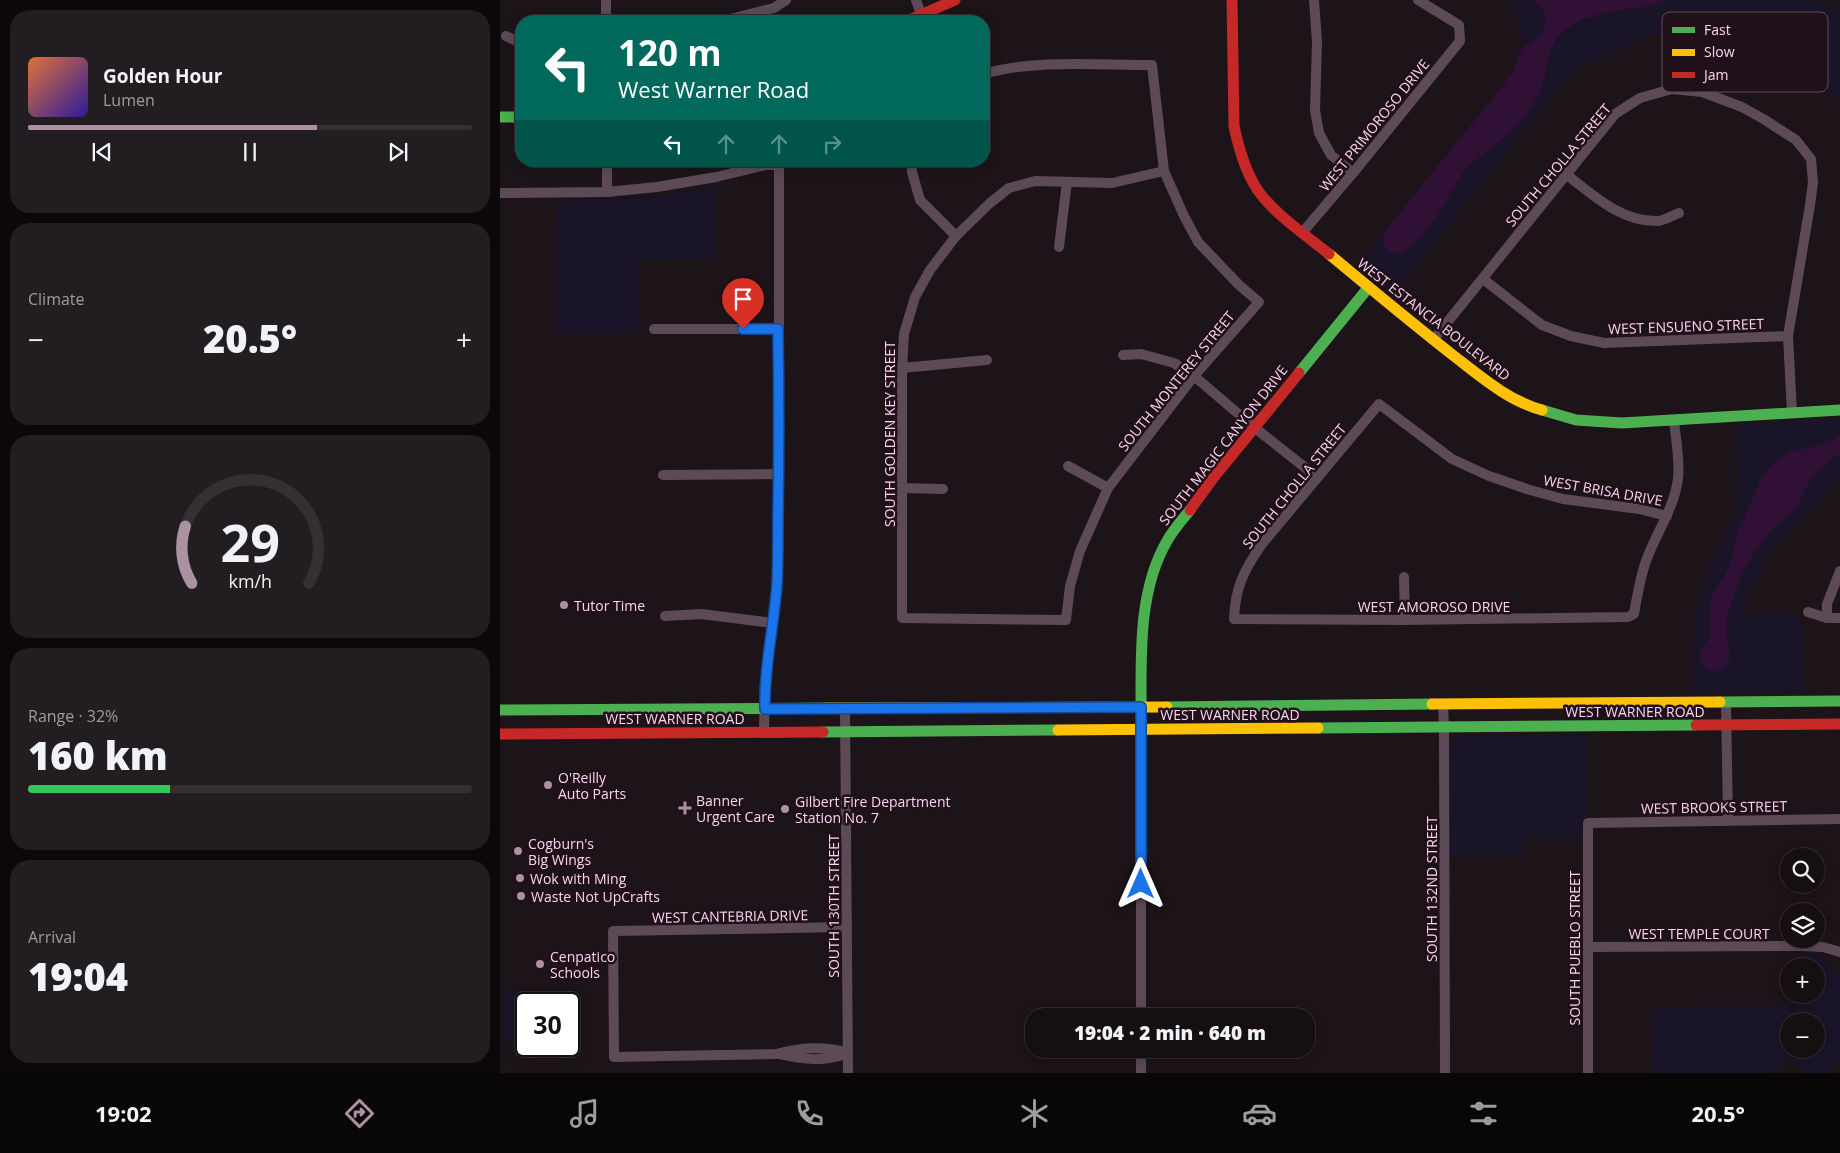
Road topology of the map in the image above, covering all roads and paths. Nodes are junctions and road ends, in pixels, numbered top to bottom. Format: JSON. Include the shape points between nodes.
{"nodes":[{"id":1,"x":606,"y":0,"type":"edge"},
{"id":2,"x":916,"y":0,"type":"edge"},
{"id":3,"x":955,"y":0,"type":"edge"},
{"id":4,"x":1232,"y":0,"type":"edge"},
{"id":5,"x":1314,"y":0,"type":"edge"},
{"id":6,"x":1418,"y":0,"type":"edge"},
{"id":7,"x":786,"y":1,"type":"edge"},
{"id":8,"x":606,"y":15,"type":"edge"},
{"id":9,"x":746,"y":15,"type":"edge"},
{"id":10,"x":921,"y":15,"type":"edge"},
{"id":11,"x":928,"y":15,"type":"edge"},
{"id":12,"x":506,"y":36,"type":"dead end"},
{"id":13,"x":515,"y":40,"type":"edge"},
{"id":14,"x":990,"y":72,"type":"edge"},
{"id":15,"x":1662,"y":92,"type":"edge"},
{"id":16,"x":1702,"y":92,"type":"edge"},
{"id":17,"x":500,"y":117,"type":"edge"},
{"id":18,"x":515,"y":117,"type":"edge"},
{"id":19,"x":606,"y":167,"type":"edge"},
{"id":20,"x":757,"y":167,"type":"edge"},
{"id":21,"x":780,"y":167,"type":"edge"},
{"id":22,"x":912,"y":167,"type":"edge"},
{"id":23,"x":1164,"y":171,"type":"junction"},
{"id":24,"x":1354,"y":173,"type":"junction"},
{"id":25,"x":1567,"y":175,"type":"junction"},
{"id":26,"x":1068,"y":182,"type":"junction"},
{"id":27,"x":607,"y":192,"type":"junction"},
{"id":28,"x":500,"y":193,"type":"edge"},
{"id":29,"x":1679,"y":213,"type":"dead end"},
{"id":30,"x":1302,"y":233,"type":"junction"},
{"id":31,"x":956,"y":236,"type":"junction"},
{"id":32,"x":1059,"y":247,"type":"dead end"},
{"id":33,"x":1483,"y":279,"type":"junction"},
{"id":34,"x":1368,"y":288,"type":"junction"},
{"id":35,"x":654,"y":329,"type":"dead end"},
{"id":36,"x":778,"y":329,"type":"junction"},
{"id":37,"x":1788,"y":336,"type":"junction"},
{"id":38,"x":1432,"y":340,"type":"junction"},
{"id":39,"x":1123,"y":355,"type":"dead end"},
{"id":40,"x":987,"y":360,"type":"dead end"},
{"id":41,"x":902,"y":368,"type":"junction"},
{"id":42,"x":1194,"y":376,"type":"junction"},
{"id":43,"x":1379,"y":404,"type":"joint"},
{"id":44,"x":1840,"y":410,"type":"edge"},
{"id":45,"x":1792,"y":413,"type":"junction"},
{"id":46,"x":1674,"y":421,"type":"junction"},
{"id":47,"x":1255,"y":428,"type":"junction"},
{"id":48,"x":1068,"y":466,"type":"dead end"},
{"id":49,"x":779,"y":474,"type":"junction"},
{"id":50,"x":663,"y":475,"type":"dead end"},
{"id":51,"x":1317,"y":477,"type":"junction"},
{"id":52,"x":902,"y":488,"type":"junction"},
{"id":53,"x":1108,"y":488,"type":"junction"},
{"id":54,"x":943,"y":489,"type":"dead end"},
{"id":55,"x":1667,"y":516,"type":"junction"},
{"id":56,"x":1840,"y":571,"type":"edge"},
{"id":57,"x":1404,"y":577,"type":"dead end"},
{"id":58,"x":1808,"y":612,"type":"dead end"},
{"id":59,"x":665,"y":616,"type":"dead end"},
{"id":60,"x":1827,"y":618,"type":"junction"},
{"id":61,"x":1840,"y":618,"type":"edge"},
{"id":62,"x":1066,"y":620,"type":"joint"},
{"id":63,"x":1234,"y":620,"type":"joint"},
{"id":64,"x":1405,"y":620,"type":"junction"},
{"id":65,"x":773,"y":623,"type":"junction"},
{"id":66,"x":1840,"y":701,"type":"edge"},
{"id":67,"x":1726,"y":702,"type":"junction"},
{"id":68,"x":1443,"y":704,"type":"junction"},
{"id":69,"x":1141,"y":707,"type":"junction"},
{"id":70,"x":845,"y":708,"type":"junction"},
{"id":71,"x":765,"y":709,"type":"junction"},
{"id":72,"x":500,"y":710,"type":"edge"},
{"id":73,"x":577,"y":722,"type":"junction"},
{"id":74,"x":1840,"y":724,"type":"edge"},
{"id":75,"x":1727,"y":725,"type":"junction"},
{"id":76,"x":1444,"y":728,"type":"junction"},
{"id":77,"x":1141,"y":730,"type":"junction"},
{"id":78,"x":764,"y":732,"type":"junction"},
{"id":79,"x":846,"y":732,"type":"junction"},
{"id":80,"x":500,"y":734,"type":"edge"},
{"id":81,"x":1840,"y":819,"type":"edge"},
{"id":82,"x":1728,"y":820,"type":"junction"},
{"id":83,"x":1588,"y":823,"type":"joint"},
{"id":84,"x":847,"y":927,"type":"junction"},
{"id":85,"x":1588,"y":947,"type":"junction"},
{"id":86,"x":1840,"y":952,"type":"edge"},
{"id":87,"x":1141,"y":1008,"type":"edge"},
{"id":88,"x":848,"y":1053,"type":"junction"},
{"id":89,"x":1140,"y":1058,"type":"edge"},
{"id":90,"x":848,"y":1073,"type":"edge"},
{"id":91,"x":1140,"y":1073,"type":"edge"},
{"id":92,"x":1445,"y":1073,"type":"edge"},
{"id":93,"x":1588,"y":1073,"type":"edge"}],
"edges":[{"from":1,"to":8,"type":"street"},
{"from":2,"to":10,"type":"street"},
{"from":3,"to":11,"type":"main road"},
{"from":4,"to":30,"type":"main road","name":"WEST ESTANCIA BOULEVARD","via":[[1233,110],[1237,141],[1254,185],[1273,208]]},
{"from":5,"to":24,"type":"street","via":[[1317,42],[1315,110],[1319,133],[1331,154]]},
{"from":6,"to":24,"type":"street","name":"WEST PRIMOROSO DRIVE","via":[[1459,25],[1458,44]]},
{"from":7,"to":9,"type":"street","via":[[774,8]]},
{"from":12,"to":13,"type":"street"},
{"from":14,"to":23,"type":"street","name":"SOUTH MONTEREY STREET","via":[[1038,65],[1152,65]]},
{"from":15,"to":25,"type":"street","name":"SOUTH CHOLLA STREET","via":[[1640,98],[1615,114]]},
{"from":16,"to":37,"type":"street","name":"SOUTH CHOLLA STREET","via":[[1742,107],[1765,120],[1796,140],[1811,160],[1813,182]]},
{"from":17,"to":18,"type":"main road"},
{"from":19,"to":27,"type":"street"},
{"from":20,"to":27,"type":"street","via":[[677,184]]},
{"from":21,"to":36,"type":"street"},
{"from":22,"to":31,"type":"street","via":[[920,200]]},
{"from":23,"to":26,"type":"street","via":[[1112,183]]},
{"from":23,"to":42,"type":"street","name":"SOUTH MONTEREY STREET","via":[[1198,242],[1259,302]]},
{"from":24,"to":30,"type":"street","name":"WEST PRIMOROSO DRIVE"},
{"from":25,"to":29,"type":"street","via":[[1609,207],[1635,218],[1658,221]]},
{"from":25,"to":33,"type":"street","name":"SOUTH CHOLLA STREET"},
{"from":26,"to":31,"type":"street","via":[[1035,181],[1009,188]]},
{"from":26,"to":32,"type":"street"},
{"from":27,"to":28,"type":"street"},
{"from":30,"to":34,"type":"main road","name":"WEST ESTANCIA BOULEVARD"},
{"from":31,"to":41,"type":"street","name":"SOUTH GOLDEN KEY STREET","via":[[930,270],[915,297],[904,334]]},
{"from":33,"to":37,"type":"street","name":"WEST ENSUENO STREET","via":[[1542,325],[1604,343]]},
{"from":33,"to":38,"type":"street","name":"SOUTH CHOLLA STREET"},
{"from":34,"to":38,"type":"main road","name":"WEST ESTANCIA BOULEVARD"},
{"from":34,"to":47,"type":"main road","name":"SOUTH MAGIC CANYON DRIVE"},
{"from":35,"to":36,"type":"street"},
{"from":36,"to":49,"type":"street"},
{"from":37,"to":45,"type":"street"},
{"from":38,"to":46,"type":"main road","name":"WEST ESTANCIA BOULEVARD","via":[[1490,384],[1530,407],[1600,423]]},
{"from":39,"to":42,"type":"street","via":[[1141,354],[1174,363]]},
{"from":40,"to":41,"type":"street"},
{"from":41,"to":52,"type":"street","name":"SOUTH GOLDEN KEY STREET"},
{"from":42,"to":47,"type":"street"},
{"from":42,"to":53,"type":"street","name":"SOUTH MONTEREY STREET"},
{"from":43,"to":51,"type":"street","name":"SOUTH CHOLLA STREET"},
{"from":43,"to":55,"type":"street","name":"WEST BRISA DRIVE","via":[[1452,459],[1489,476],[1563,499]]},
{"from":44,"to":45,"type":"main road","name":"WEST ESTANCIA BOULEVARD"},
{"from":45,"to":46,"type":"main road","name":"WEST ESTANCIA BOULEVARD"},
{"from":46,"to":55,"type":"street","via":[[1678,478]]},
{"from":47,"to":51,"type":"street"},
{"from":47,"to":69,"type":"main road","name":"SOUTH MAGIC CANYON DRIVE","via":[[1180,522],[1156,564],[1143,614]]},
{"from":48,"to":53,"type":"street"},
{"from":49,"to":50,"type":"street"},
{"from":49,"to":65,"type":"street"},
{"from":51,"to":63,"type":"street","name":"SOUTH CHOLLA STREET","via":[[1250,561],[1234,599]]},
{"from":52,"to":54,"type":"street"},
{"from":52,"to":62,"type":"street","name":"SOUTH GOLDEN KEY STREET","via":[[902,618]]},
{"from":53,"to":62,"type":"street","name":"SOUTH MONTEREY STREET","via":[[1080,551],[1070,586]]},
{"from":55,"to":64,"type":"street","name":"WEST AMOROSO DRIVE","via":[[1646,561],[1634,614],[1628,618]]},
{"from":56,"to":60,"type":"street","via":[[1827,604]]},
{"from":57,"to":64,"type":"street"},
{"from":58,"to":60,"type":"street"},
{"from":59,"to":65,"type":"street","via":[[701,614]]},
{"from":60,"to":61,"type":"street"},
{"from":63,"to":64,"type":"street","name":"WEST AMOROSO DRIVE"},
{"from":65,"to":71,"type":"street"},
{"from":66,"to":67,"type":"main road","name":"WEST WARNER ROAD"},
{"from":67,"to":68,"type":"main road","name":"WEST WARNER ROAD"},
{"from":67,"to":75,"type":"street"},
{"from":68,"to":69,"type":"main road","name":"WEST WARNER ROAD"},
{"from":68,"to":76,"type":"street","name":"SOUTH 132ND STREET"},
{"from":69,"to":70,"type":"main road","name":"WEST WARNER ROAD"},
{"from":69,"to":77,"type":"main road","name":"SOUTH MAGIC CANYON DRIVE"},
{"from":70,"to":71,"type":"main road","name":"WEST WARNER ROAD"},
{"from":70,"to":79,"type":"street","name":"SOUTH 130TH STREET"},
{"from":71,"to":73,"type":"main road","name":"WEST WARNER ROAD"},
{"from":71,"to":78,"type":"street"},
{"from":72,"to":73,"type":"main road","name":"WEST WARNER ROAD"},
{"from":73,"to":78,"type":"main road","name":"WEST WARNER ROAD"},
{"from":73,"to":80,"type":"main road","name":"WEST WARNER ROAD"},
{"from":74,"to":75,"type":"main road","name":"WEST WARNER ROAD"},
{"from":75,"to":76,"type":"main road","name":"WEST WARNER ROAD"},
{"from":75,"to":82,"type":"street"},
{"from":76,"to":77,"type":"main road","name":"WEST WARNER ROAD"},
{"from":76,"to":92,"type":"street","name":"SOUTH 132ND STREET"},
{"from":77,"to":79,"type":"main road","name":"WEST WARNER ROAD"},
{"from":77,"to":87,"type":"street"},
{"from":78,"to":79,"type":"main road","name":"WEST WARNER ROAD"},
{"from":79,"to":84,"type":"street","name":"SOUTH 130TH STREET"},
{"from":81,"to":82,"type":"street","name":"WEST BROOKS STREET"},
{"from":82,"to":83,"type":"street","name":"WEST BROOKS STREET"},
{"from":83,"to":85,"type":"street","name":"SOUTH PUEBLO STREET"},
{"from":84,"to":88,"type":"street","name":"SOUTH 130TH STREET"},
{"from":84,"to":88,"type":"street","name":"WEST CANTEBRIA DRIVE","via":[[613,931],[614,1057],[776,1054],[799,1048],[832,1048]]},
{"from":85,"to":86,"type":"street","name":"WEST TEMPLE COURT","via":[[1816,946]]},
{"from":85,"to":93,"type":"street","name":"SOUTH PUEBLO STREET"},
{"from":88,"to":90,"type":"street","name":"SOUTH 130TH STREET"},
{"from":89,"to":91,"type":"street"}]}
